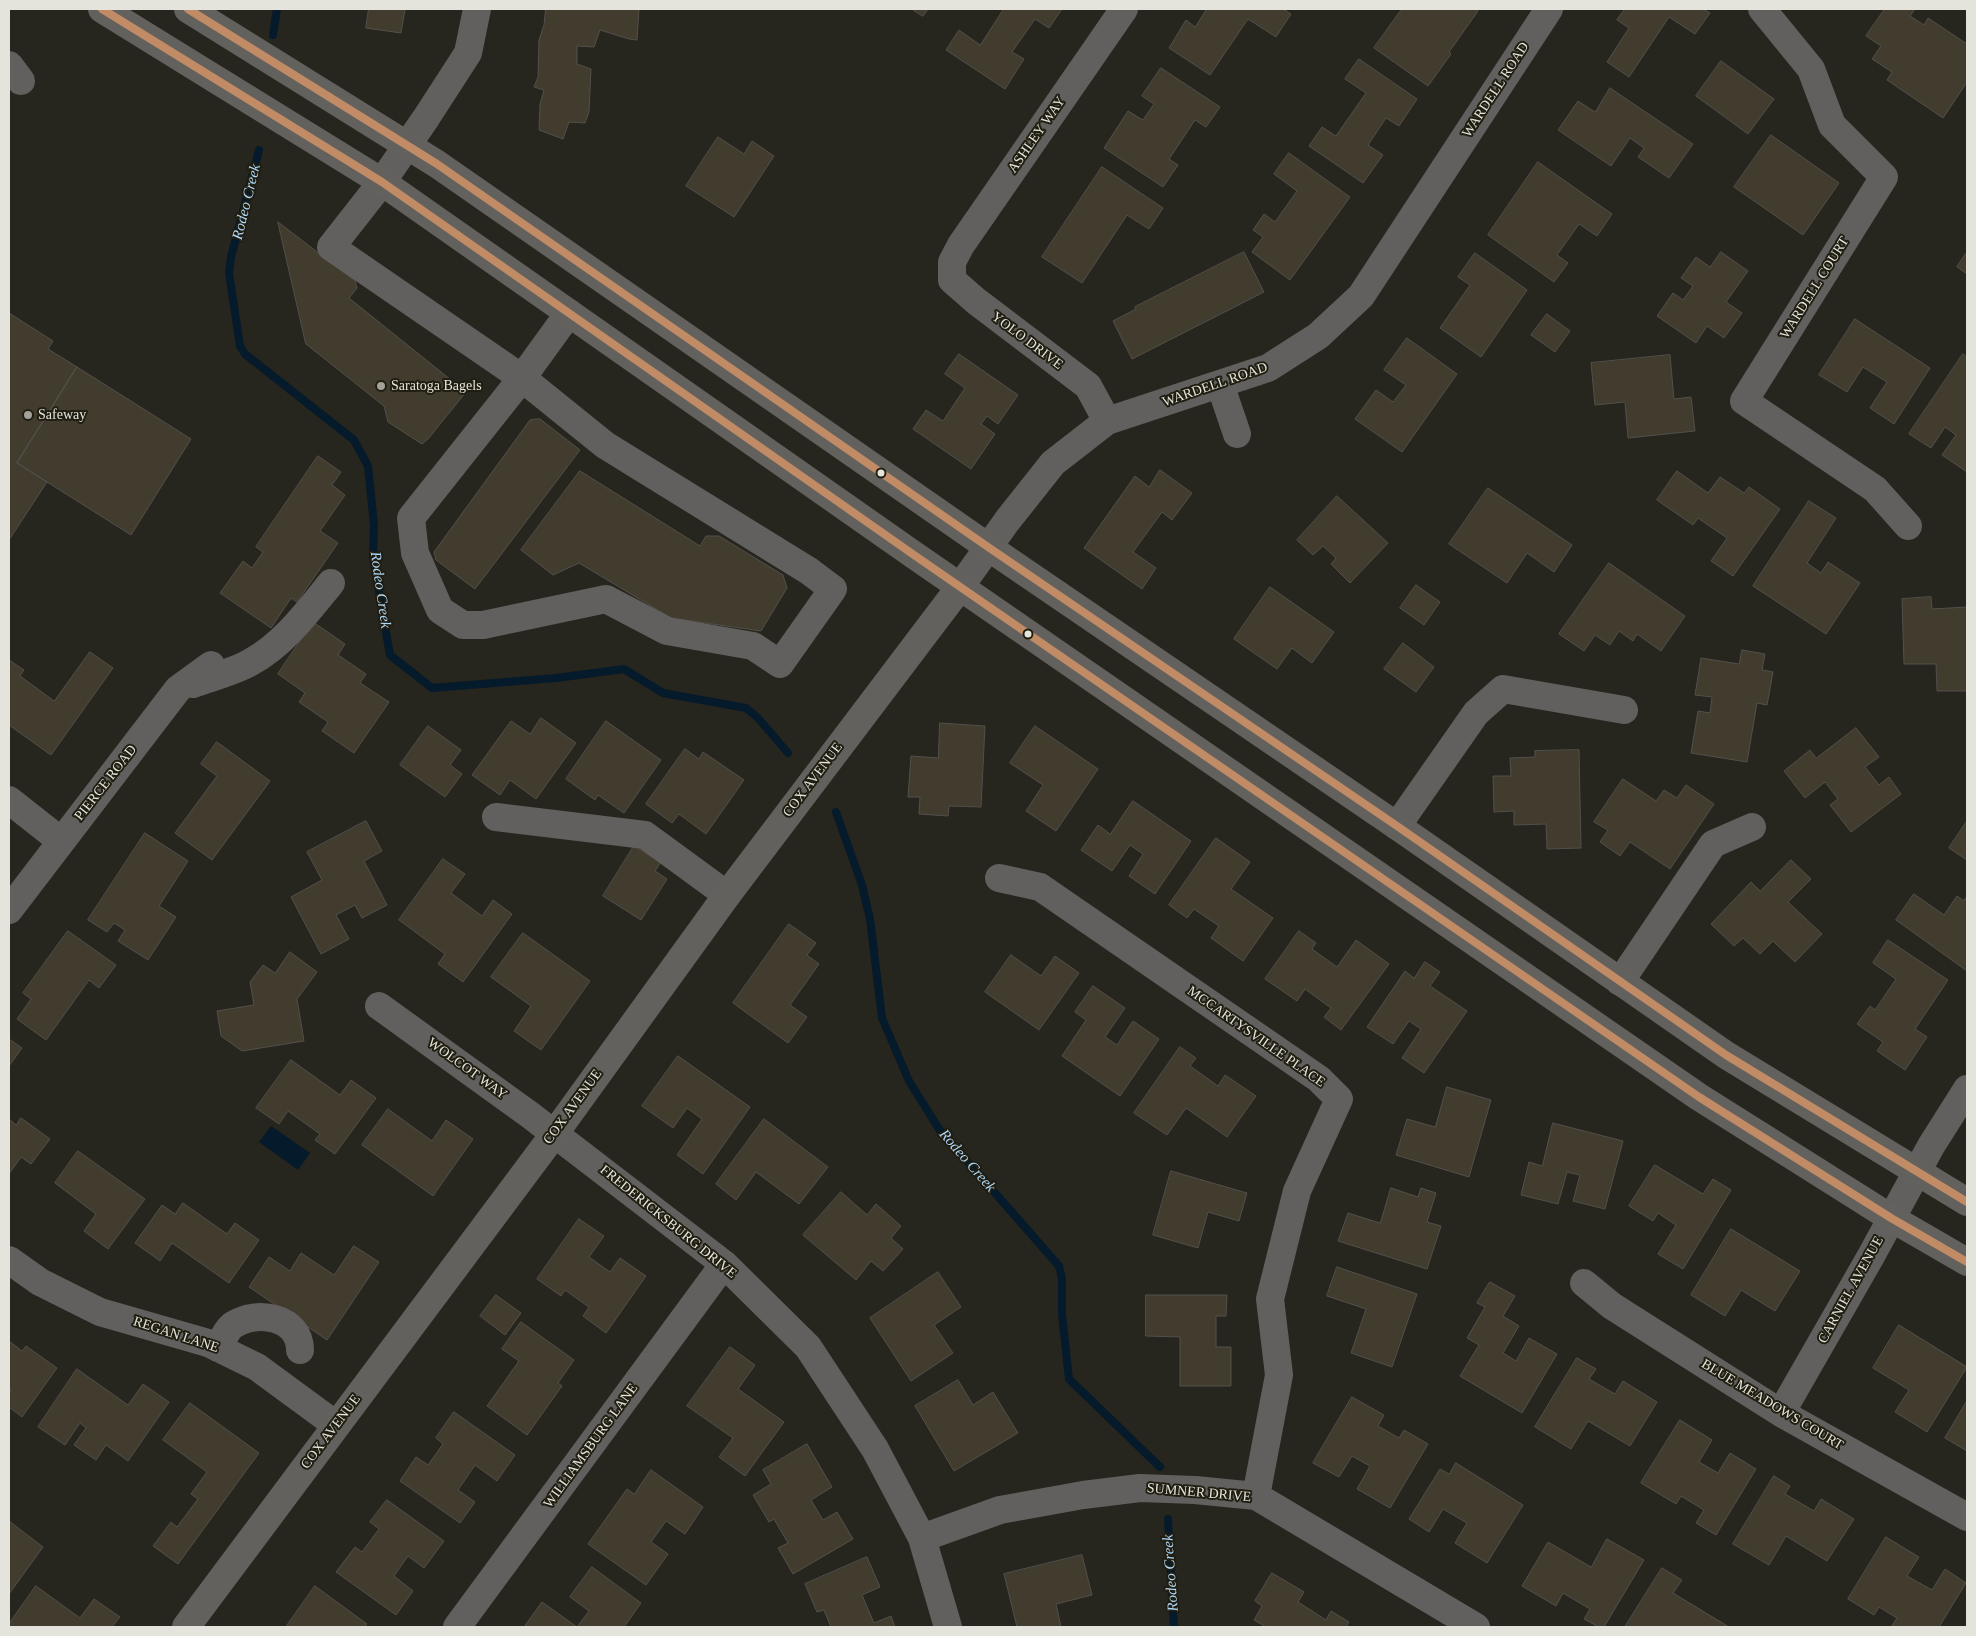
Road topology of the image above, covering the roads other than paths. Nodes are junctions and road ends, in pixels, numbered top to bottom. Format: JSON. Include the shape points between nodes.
{"nodes":[{"id":1,"x":102,"y":9,"type":"edge"},
{"id":2,"x":188,"y":9,"type":"edge"},
{"id":3,"x":477,"y":9,"type":"edge"},
{"id":4,"x":1124,"y":9,"type":"edge"},
{"id":5,"x":1550,"y":9,"type":"edge"},
{"id":6,"x":1762,"y":9,"type":"edge"},
{"id":7,"x":408,"y":145,"type":"junction"},
{"id":8,"x":382,"y":182,"type":"junction"},
{"id":9,"x":952,"y":262,"type":"joint"},
{"id":10,"x":569,"y":313,"type":"junction"},
{"id":11,"x":522,"y":378,"type":"junction"},
{"id":12,"x":1220,"y":384,"type":"junction"},
{"id":13,"x":1106,"y":421,"type":"junction"},
{"id":14,"x":1237,"y":434,"type":"dead end"},
{"id":15,"x":1908,"y":526,"type":"dead end"},
{"id":16,"x":988,"y":547,"type":"junction"},
{"id":17,"x":331,"y":583,"type":"dead end"},
{"id":18,"x":960,"y":587,"type":"junction"},
{"id":19,"x":211,"y":665,"type":"dead end"},
{"id":20,"x":178,"y":689,"type":"junction"},
{"id":21,"x":1624,"y":710,"type":"dead end"},
{"id":22,"x":9,"y":800,"type":"edge"},
{"id":23,"x":496,"y":817,"type":"dead end"},
{"id":24,"x":1397,"y":826,"type":"junction"},
{"id":25,"x":1752,"y":827,"type":"dead end"},
{"id":26,"x":61,"y":841,"type":"junction"},
{"id":27,"x":999,"y":878,"type":"dead end"},
{"id":28,"x":727,"y":895,"type":"junction"},
{"id":29,"x":9,"y":910,"type":"edge"},
{"id":30,"x":1620,"y":982,"type":"junction"},
{"id":31,"x":379,"y":1006,"type":"dead end"},
{"id":32,"x":1967,"y":1088,"type":"edge"},
{"id":33,"x":555,"y":1133,"type":"junction"},
{"id":34,"x":1916,"y":1172,"type":"junction"},
{"id":35,"x":1967,"y":1202,"type":"edge"},
{"id":36,"x":1891,"y":1218,"type":"junction"},
{"id":37,"x":9,"y":1260,"type":"edge"},
{"id":38,"x":1967,"y":1262,"type":"edge"},
{"id":39,"x":724,"y":1264,"type":"junction"},
{"id":40,"x":1584,"y":1283,"type":"dead end"},
{"id":41,"x":218,"y":1348,"type":"junction"},
{"id":42,"x":300,"y":1350,"type":"dead end"},
{"id":43,"x":1781,"y":1413,"type":"junction"},
{"id":44,"x":336,"y":1424,"type":"junction"},
{"id":45,"x":1256,"y":1496,"type":"junction"},
{"id":46,"x":1967,"y":1517,"type":"edge"},
{"id":47,"x":922,"y":1538,"type":"junction"},
{"id":48,"x":186,"y":1627,"type":"edge"},
{"id":49,"x":457,"y":1627,"type":"edge"},
{"id":50,"x":948,"y":1627,"type":"edge"},
{"id":51,"x":1476,"y":1627,"type":"edge"}],
"edges":[{"from":1,"to":8,"type":"main road"},
{"from":2,"to":7,"type":"main road"},
{"from":3,"to":7,"type":"street","via":[[468,53]]},
{"from":4,"to":9,"type":"street","name":"ASHLEY WAY"},
{"from":5,"to":12,"type":"street","name":"WARDELL ROAD","via":[[1361,296],[1318,336],[1268,368]]},
{"from":6,"to":15,"type":"street","name":"WARDELL COURT","via":[[1811,69],[1832,125],[1884,177],[1744,401],[1875,489]]},
{"from":7,"to":8,"type":"street"},
{"from":7,"to":16,"type":"main road"},
{"from":8,"to":10,"type":"main road"},
{"from":8,"to":11,"type":"street","via":[[331,247]]},
{"from":9,"to":13,"type":"street","name":"YOLO DRIVE","via":[[952,280],[1088,386]]},
{"from":10,"to":11,"type":"street"},
{"from":10,"to":18,"type":"main road"},
{"from":11,"to":11,"type":"street","via":[[605,445],[833,589],[780,664],[753,646],[667,630],[606,599],[483,625],[463,625],[440,610],[415,552],[411,518]]},
{"from":12,"to":13,"type":"street","name":"WARDELL ROAD"},
{"from":12,"to":14,"type":"street"},
{"from":13,"to":16,"type":"street","name":"WARDELL ROAD","via":[[1053,463]]},
{"from":16,"to":18,"type":"street","name":"WARDELL ROAD"},
{"from":16,"to":24,"type":"main road"},
{"from":17,"to":20,"type":"street","via":[[276,645],[251,663]]},
{"from":18,"to":28,"type":"main road","name":"COX AVENUE"},
{"from":18,"to":36,"type":"main road","via":[[1699,1096]]},
{"from":19,"to":20,"type":"street","name":"PIERCE ROAD"},
{"from":20,"to":26,"type":"street","name":"PIERCE ROAD"},
{"from":21,"to":24,"type":"street","via":[[1503,689],[1476,713]]},
{"from":22,"to":26,"type":"street"},
{"from":23,"to":28,"type":"street","via":[[645,835]]},
{"from":24,"to":30,"type":"main road"},
{"from":25,"to":30,"type":"street","via":[[1713,844]]},
{"from":26,"to":29,"type":"street","name":"PIERCE ROAD"},
{"from":27,"to":45,"type":"street","name":"MCCARTYSVILLE PLACE","via":[[1040,887],[1319,1079],[1339,1099],[1297,1191],[1270,1299],[1279,1376]]},
{"from":28,"to":33,"type":"main road","name":"COX AVENUE"},
{"from":30,"to":34,"type":"main road","via":[[1726,1055]]},
{"from":31,"to":33,"type":"street","name":"WOLCOT WAY"},
{"from":32,"to":34,"type":"street","name":"CARNIEL AVENUE"},
{"from":33,"to":39,"type":"street","name":"FREDERICKSBURG DRIVE"},
{"from":33,"to":44,"type":"main road","name":"COX AVENUE"},
{"from":34,"to":35,"type":"main road"},
{"from":34,"to":36,"type":"street","name":"CARNIEL AVENUE"},
{"from":36,"to":38,"type":"main road"},
{"from":36,"to":43,"type":"street","name":"CARNIEL AVENUE"},
{"from":37,"to":41,"type":"street","name":"REGAN LANE","via":[[40,1282],[100,1312]]},
{"from":39,"to":47,"type":"street","name":"FREDERICKSBURG DRIVE","via":[[808,1347],[875,1449]]},
{"from":39,"to":49,"type":"street","name":"WILLIAMSBURG LANE"},
{"from":40,"to":43,"type":"street","name":"BLUE MEADOWS COURT","via":[[1612,1306]]},
{"from":41,"to":42,"type":"street","via":[[231,1326],[262,1316],[292,1328],[300,1341]]},
{"from":41,"to":44,"type":"street","name":"REGAN LANE","via":[[256,1367]]},
{"from":43,"to":46,"type":"street","name":"BLUE MEADOWS COURT"},
{"from":44,"to":48,"type":"main road","name":"COX AVENUE"},
{"from":45,"to":47,"type":"street","name":"SUMNER DRIVE","via":[[1140,1488],[1083,1495],[1000,1510]]},
{"from":45,"to":51,"type":"street","name":"SUMNER DRIVE"},
{"from":47,"to":50,"type":"street","name":"FREDERICKSBURG DRIVE"}]}
